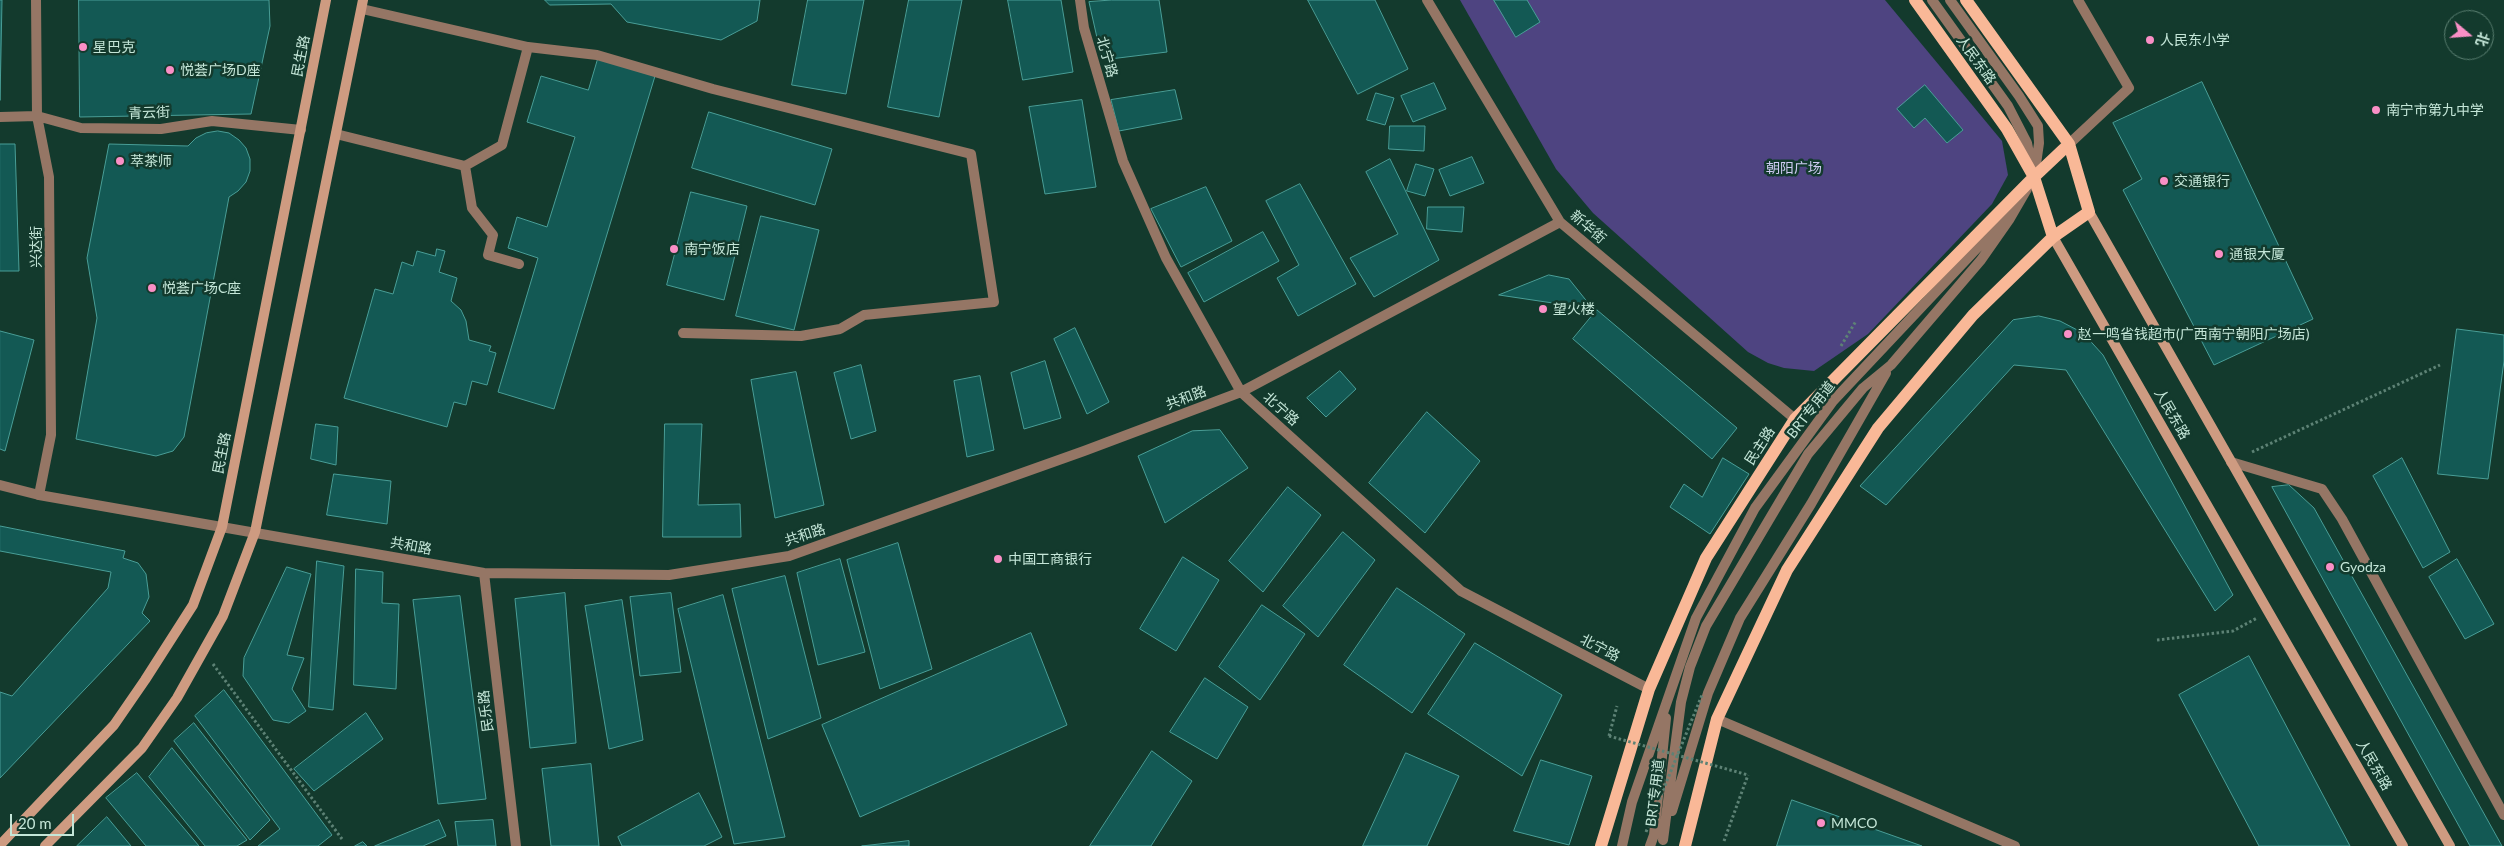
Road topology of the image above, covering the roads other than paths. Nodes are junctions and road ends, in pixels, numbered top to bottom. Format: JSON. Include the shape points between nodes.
{"nodes":[{"id":1,"x":36,"y":0,"type":"edge"},
{"id":2,"x":326,"y":0,"type":"edge"},
{"id":3,"x":1080,"y":0,"type":"edge"},
{"id":4,"x":1427,"y":0,"type":"edge"},
{"id":5,"x":1915,"y":0,"type":"edge"},
{"id":6,"x":1932,"y":0,"type":"edge"},
{"id":7,"x":1950,"y":0,"type":"edge"},
{"id":8,"x":1966,"y":0,"type":"edge"},
{"id":9,"x":2078,"y":0,"type":"edge"},
{"id":10,"x":363,"y":5,"type":"edge"},
{"id":11,"x":528,"y":46,"type":"junction"},
{"id":12,"x":36,"y":116,"type":"junction"},
{"id":13,"x":0,"y":117,"type":"edge"},
{"id":14,"x":301,"y":130,"type":"junction"},
{"id":15,"x":336,"y":134,"type":"junction"},
{"id":16,"x":2069,"y":144,"type":"junction"},
{"id":17,"x":465,"y":166,"type":"junction"},
{"id":18,"x":2034,"y":177,"type":"junction"},
{"id":19,"x":2088,"y":212,"type":"junction"},
{"id":20,"x":1560,"y":222,"type":"junction"},
{"id":21,"x":2053,"y":236,"type":"junction"},
{"id":22,"x":519,"y":264,"type":"dead end"},
{"id":23,"x":683,"y":333,"type":"dead end"},
{"id":24,"x":1891,"y":366,"type":"junction"},
{"id":25,"x":1241,"y":392,"type":"junction"},
{"id":26,"x":1795,"y":419,"type":"junction"},
{"id":27,"x":2231,"y":462,"type":"junction"},
{"id":28,"x":0,"y":485,"type":"edge"},
{"id":29,"x":39,"y":495,"type":"junction"},
{"id":30,"x":222,"y":527,"type":"junction"},
{"id":31,"x":255,"y":532,"type":"junction"},
{"id":32,"x":484,"y":573,"type":"junction"},
{"id":33,"x":1649,"y":688,"type":"junction"},
{"id":34,"x":1668,"y":698,"type":"junction"},
{"id":35,"x":1717,"y":718,"type":"junction"},
{"id":36,"x":2504,"y":815,"type":"edge"},
{"id":37,"x":1662,"y":843,"type":"edge"},
{"id":38,"x":0,"y":845,"type":"edge"},
{"id":39,"x":45,"y":846,"type":"edge"},
{"id":40,"x":516,"y":846,"type":"edge"},
{"id":41,"x":1601,"y":846,"type":"edge"},
{"id":42,"x":1622,"y":846,"type":"edge"},
{"id":43,"x":1650,"y":846,"type":"edge"},
{"id":44,"x":1684,"y":846,"type":"edge"},
{"id":45,"x":2016,"y":846,"type":"edge"},
{"id":46,"x":2403,"y":846,"type":"edge"},
{"id":47,"x":2450,"y":846,"type":"edge"}],
"edges":[{"from":1,"to":12,"type":"street","name":"兴达街"},
{"from":2,"to":14,"type":"main road","name":"民生路"},
{"from":3,"to":25,"type":"street","name":"北宁路","via":[[1084,28],[1123,162],[1166,258]]},
{"from":4,"to":20,"type":"street","name":"新华街"},
{"from":5,"to":18,"type":"main road","name":"人民东路","via":[[2007,129]]},
{"from":6,"to":18,"type":"street","via":[[2008,106],[2027,143]]},
{"from":7,"to":18,"type":"street","name":"BRT专用道","via":[[2038,126]]},
{"from":8,"to":16,"type":"main road","name":"人民东路"},
{"from":9,"to":16,"type":"street","via":[[2129,88]]},
{"from":10,"to":11,"type":"street"},
{"from":10,"to":15,"type":"main road"},
{"from":11,"to":17,"type":"street","via":[[502,145]]},
{"from":11,"to":23,"type":"street","via":[[597,55],[713,89],[971,154],[994,302],[864,315],[840,329],[801,336]]},
{"from":12,"to":13,"type":"street","name":"青云街"},
{"from":12,"to":14,"type":"street","name":"青云街","via":[[81,128],[161,129],[212,121]]},
{"from":12,"to":29,"type":"street","name":"兴达街","via":[[49,177],[51,425]]},
{"from":14,"to":30,"type":"main road","name":"民生路"},
{"from":15,"to":17,"type":"street"},
{"from":15,"to":31,"type":"main road"},
{"from":16,"to":18,"type":"main road","name":"民主路"},
{"from":16,"to":19,"type":"main road","name":"人民东路"},
{"from":17,"to":22,"type":"street","via":[[472,208],[493,235],[488,256]]},
{"from":18,"to":21,"type":"main road","name":"人民东路"},
{"from":18,"to":24,"type":"street","name":"BRT专用道","via":[[1981,260]]},
{"from":18,"to":26,"type":"main road","name":"民主路"},
{"from":18,"to":34,"type":"street","name":"BRT专用道","via":[[1990,233],[1833,401],[1755,508],[1696,618]]},
{"from":19,"to":21,"type":"main road"},
{"from":19,"to":27,"type":"main road","name":"人民东路"},
{"from":20,"to":25,"type":"street","name":"共和路"},
{"from":20,"to":26,"type":"street","name":"新华街"},
{"from":21,"to":35,"type":"main road","via":[[1973,315],[1878,428],[1787,570]]},
{"from":21,"to":46,"type":"main road","name":"人民东路"},
{"from":24,"to":37,"type":"street","name":"BRT专用道","via":[[1812,504],[1740,618],[1708,693]]},
{"from":24,"to":37,"type":"street","name":"BRT专用道","via":[[1863,388],[1808,454],[1706,626],[1681,702]]},
{"from":25,"to":32,"type":"street","name":"共和路","via":[[789,556],[669,575]]},
{"from":25,"to":33,"type":"street","name":"北宁路","via":[[1461,591]]},
{"from":26,"to":33,"type":"main road","name":"民主路","via":[[1706,558]]},
{"from":27,"to":36,"type":"street","via":[[2322,489],[2342,519]]},
{"from":27,"to":47,"type":"main road","name":"人民东路"},
{"from":28,"to":29,"type":"street","name":"共和路"},
{"from":29,"to":30,"type":"street","name":"共和路"},
{"from":30,"to":31,"type":"street","name":"共和路"},
{"from":30,"to":38,"type":"main road","name":"民生路","via":[[193,605],[119,717]]},
{"from":31,"to":32,"type":"street","name":"共和路"},
{"from":31,"to":39,"type":"main road","via":[[223,616],[177,698],[142,748]]},
{"from":32,"to":40,"type":"street","name":"民乐路"},
{"from":33,"to":41,"type":"main road","name":"民主路"},
{"from":34,"to":42,"type":"street","name":"BRT专用道","via":[[1632,802]]},
{"from":34,"to":43,"type":"street","name":"BRT专用道","via":[[1654,835]]},
{"from":35,"to":44,"type":"main road"},
{"from":35,"to":45,"type":"street"}]}
